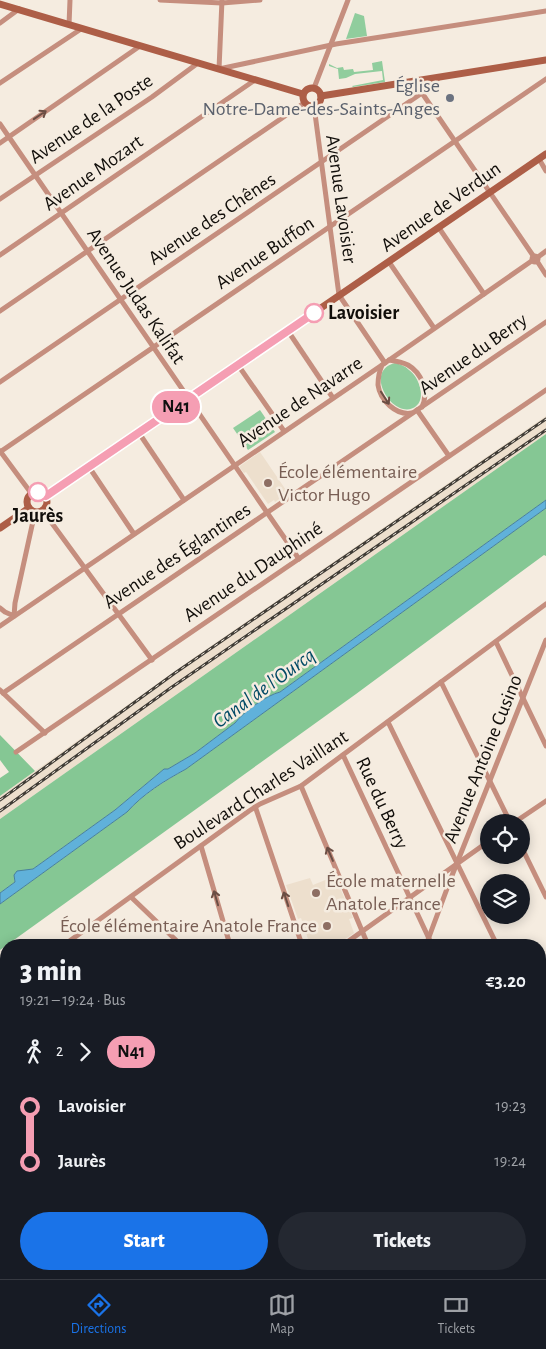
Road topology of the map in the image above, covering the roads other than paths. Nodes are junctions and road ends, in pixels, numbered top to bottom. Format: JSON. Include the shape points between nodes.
{"nodes":[{"id":1,"x":70,"y":0,"type":"edge"},
{"id":2,"x":160,"y":0,"type":"edge"},
{"id":3,"x":260,"y":0,"type":"edge"},
{"id":4,"x":348,"y":0,"type":"edge"},
{"id":5,"x":222,"y":1,"type":"edge"},
{"id":6,"x":0,"y":4,"type":"edge"},
{"id":7,"x":19,"y":9,"type":"junction"},
{"id":8,"x":546,"y":11,"type":"edge"},
{"id":9,"x":0,"y":23,"type":"edge"},
{"id":10,"x":69,"y":25,"type":"junction"},
{"id":11,"x":81,"y":29,"type":"junction"},
{"id":12,"x":331,"y":45,"type":"junction"},
{"id":13,"x":140,"y":46,"type":"junction"},
{"id":14,"x":546,"y":60,"type":"edge"},
{"id":15,"x":198,"y":63,"type":"junction"},
{"id":16,"x":219,"y":69,"type":"junction"},
{"id":17,"x":439,"y":78,"type":"junction"},
{"id":18,"x":546,"y":79,"type":"edge"},
{"id":19,"x":255,"y":80,"type":"junction"},
{"id":20,"x":415,"y":81,"type":"junction"},
{"id":21,"x":0,"y":84,"type":"edge"},
{"id":22,"x":314,"y":88,"type":"junction"},
{"id":23,"x":422,"y":93,"type":"junction"},
{"id":24,"x":302,"y":94,"type":"junction"},
{"id":25,"x":321,"y":96,"type":"junction"},
{"id":26,"x":304,"y":103,"type":"junction"},
{"id":27,"x":314,"y":106,"type":"junction"},
{"id":28,"x":0,"y":124,"type":"edge"},
{"id":29,"x":8,"y":137,"type":"junction"},
{"id":30,"x":455,"y":141,"type":"junction"},
{"id":31,"x":0,"y":142,"type":"edge"},
{"id":32,"x":546,"y":154,"type":"edge"},
{"id":33,"x":539,"y":159,"type":"junction"},
{"id":34,"x":321,"y":162,"type":"junction"},
{"id":35,"x":546,"y":170,"type":"edge"},
{"id":36,"x":35,"y":175,"type":"junction"},
{"id":37,"x":492,"y":196,"type":"junction"},
{"id":38,"x":0,"y":199,"type":"edge"},
{"id":39,"x":61,"y":213,"type":"junction"},
{"id":40,"x":330,"y":227,"type":"junction"},
{"id":41,"x":439,"y":228,"type":"junction"},
{"id":42,"x":87,"y":251,"type":"junction"},
{"id":43,"x":546,"y":252,"type":"edge"},
{"id":44,"x":0,"y":255,"type":"edge"},
{"id":45,"x":535,"y":259,"type":"junction"},
{"id":46,"x":389,"y":262,"type":"junction"},
{"id":47,"x":546,"y":275,"type":"edge"},
{"id":48,"x":484,"y":294,"type":"junction"},
{"id":49,"x":339,"y":295,"type":"junction"},
{"id":50,"x":120,"y":299,"type":"junction"},
{"id":51,"x":0,"y":311,"type":"edge"},
{"id":52,"x":546,"y":322,"type":"edge"},
{"id":53,"x":434,"y":328,"type":"junction"},
{"id":54,"x":288,"y":331,"type":"junction"},
{"id":55,"x":153,"y":348,"type":"junction"},
{"id":56,"x":385,"y":362,"type":"junction"},
{"id":57,"x":238,"y":364,"type":"junction"},
{"id":58,"x":0,"y":382,"type":"edge"},
{"id":59,"x":546,"y":390,"type":"edge"},
{"id":60,"x":333,"y":398,"type":"junction"},
{"id":61,"x":188,"y":399,"type":"junction"},
{"id":62,"x":417,"y":410,"type":"junction"},
{"id":63,"x":284,"y":431,"type":"junction"},
{"id":64,"x":139,"y":433,"type":"junction"},
{"id":65,"x":0,"y":452,"type":"edge"},
{"id":66,"x":449,"y":456,"type":"junction"},
{"id":67,"x":234,"y":466,"type":"junction"},
{"id":68,"x":89,"y":467,"type":"junction"},
{"id":69,"x":31,"y":493,"type":"junction"},
{"id":70,"x":46,"y":496,"type":"junction"},
{"id":71,"x":184,"y":500,"type":"junction"},
{"id":72,"x":32,"y":510,"type":"junction"},
{"id":73,"x":43,"y":511,"type":"junction"},
{"id":74,"x":267,"y":512,"type":"junction"},
{"id":75,"x":0,"y":528,"type":"edge"},
{"id":76,"x":134,"y":534,"type":"junction"},
{"id":77,"x":299,"y":559,"type":"junction"},
{"id":78,"x":84,"y":568,"type":"junction"},
{"id":79,"x":546,"y":604,"type":"edge"},
{"id":80,"x":0,"y":608,"type":"edge"},
{"id":81,"x":118,"y":614,"type":"junction"},
{"id":82,"x":14,"y":616,"type":"junction"},
{"id":83,"x":0,"y":626,"type":"edge"},
{"id":84,"x":546,"y":640,"type":"edge"},
{"id":85,"x":496,"y":642,"type":"junction"},
{"id":86,"x":152,"y":660,"type":"junction"},
{"id":87,"x":441,"y":682,"type":"junction"},
{"id":88,"x":2,"y":692,"type":"edge"},
{"id":89,"x":523,"y":698,"type":"junction"},
{"id":90,"x":388,"y":722,"type":"junction"},
{"id":91,"x":45,"y":733,"type":"junction"},
{"id":92,"x":546,"y":746,"type":"edge"},
{"id":93,"x":16,"y":752,"type":"dead end"},
{"id":94,"x":343,"y":755,"type":"junction"},
{"id":95,"x":490,"y":780,"type":"junction"},
{"id":96,"x":301,"y":786,"type":"junction"},
{"id":97,"x":546,"y":801,"type":"edge"},
{"id":98,"x":256,"y":806,"type":"junction"},
{"id":99,"x":506,"y":814,"type":"edge"},
{"id":100,"x":527,"y":814,"type":"edge"},
{"id":101,"x":201,"y":846,"type":"junction"},
{"id":102,"x":480,"y":848,"type":"edge"},
{"id":103,"x":457,"y":864,"type":"junction"},
{"id":104,"x":530,"y":864,"type":"edge"},
{"id":105,"x":131,"y":897,"type":"junction"},
{"id":106,"x":546,"y":897,"type":"edge"},
{"id":107,"x":410,"y":898,"type":"junction"},
{"id":108,"x":363,"y":931,"type":"junction"},
{"id":109,"x":429,"y":938,"type":"joint"},
{"id":110,"x":77,"y":939,"type":"edge"},
{"id":111,"x":175,"y":939,"type":"edge"},
{"id":112,"x":228,"y":939,"type":"edge"},
{"id":113,"x":300,"y":939,"type":"edge"},
{"id":114,"x":352,"y":939,"type":"edge"},
{"id":115,"x":366,"y":939,"type":"edge"},
{"id":116,"x":494,"y":939,"type":"edge"}],
"edges":[{"from":1,"to":10,"type":"street"},
{"from":2,"to":5,"type":"street"},
{"from":3,"to":5,"type":"street"},
{"from":4,"to":12,"type":"street"},
{"from":5,"to":16,"type":"street"},
{"from":6,"to":7,"type":"street"},
{"from":7,"to":9,"type":"street"},
{"from":7,"to":10,"type":"street"},
{"from":8,"to":12,"type":"street"},
{"from":10,"to":11,"type":"street"},
{"from":11,"to":13,"type":"street"},
{"from":11,"to":21,"type":"street"},
{"from":12,"to":16,"type":"street"},
{"from":12,"to":22,"type":"street"},
{"from":13,"to":15,"type":"street"},
{"from":29,"to":13,"type":"street","one_way":true},
{"from":14,"to":17,"type":"street"},
{"from":15,"to":16,"type":"street"},
{"from":15,"to":36,"type":"street","name":"Avenue de la Poste"},
{"from":16,"to":19,"type":"street"},
{"from":17,"to":20,"type":"street"},
{"from":17,"to":23,"type":"street","name":"Avenue des Chênes"},
{"from":18,"to":30,"type":"street","name":"Avenue Buffon"},
{"from":19,"to":24,"type":"street"},
{"from":19,"to":39,"type":"street","name":"Avenue Mozart"},
{"from":20,"to":23,"type":"street"},
{"from":20,"to":25,"type":"street"},
{"from":22,"to":24,"type":"street","via":[[306,89]]},
{"from":22,"to":25,"type":"street"},
{"from":23,"to":30,"type":"street"},
{"from":23,"to":34,"type":"street","name":"Avenue des Chênes"},
{"from":24,"to":26,"type":"street"},
{"from":25,"to":27,"type":"street","via":[[319,104]]},
{"from":26,"to":27,"type":"street"},
{"from":26,"to":42,"type":"street"},
{"from":27,"to":34,"type":"street","name":"Avenue Lavoisier"},
{"from":28,"to":29,"type":"street","name":"Avenue Judas Kalifat"},
{"from":29,"to":31,"type":"street"},
{"from":29,"to":36,"type":"street","name":"Avenue Judas Kalifat"},
{"from":30,"to":37,"type":"street"},
{"from":30,"to":40,"type":"street","name":"Avenue Buffon"},
{"from":32,"to":33,"type":"street","name":"Avenue de Verdun"},
{"from":33,"to":35,"type":"street"},
{"from":33,"to":37,"type":"street","name":"Avenue de Verdun"},
{"from":34,"to":40,"type":"street","name":"Avenue Lavoisier"},
{"from":34,"to":50,"type":"street","name":"Avenue des Chênes"},
{"from":36,"to":38,"type":"street","name":"Avenue de la Poste"},
{"from":36,"to":39,"type":"street","name":"Avenue Judas Kalifat"},
{"from":37,"to":41,"type":"street","name":"Avenue de Verdun"},
{"from":37,"to":45,"type":"street"},
{"from":39,"to":42,"type":"street","name":"Avenue Judas Kalifat"},
{"from":39,"to":44,"type":"street","name":"Avenue Mozart"},
{"from":40,"to":49,"type":"street","name":"Avenue Lavoisier"},
{"from":40,"to":55,"type":"street","name":"Avenue Buffon"},
{"from":41,"to":46,"type":"street","name":"Avenue de Verdun"},
{"from":41,"to":48,"type":"street"},
{"from":42,"to":50,"type":"street","name":"Avenue Judas Kalifat"},
{"from":42,"to":51,"type":"street"},
{"from":43,"to":45,"type":"street","name":"Avenue de Navarre"},
{"from":45,"to":47,"type":"street"},
{"from":45,"to":48,"type":"street","name":"Avenue de Navarre"},
{"from":46,"to":49,"type":"street","name":"Avenue de Verdun"},
{"from":46,"to":53,"type":"street"},
{"from":48,"to":53,"type":"street","name":"Avenue de Navarre"},
{"from":49,"to":54,"type":"street","name":"Avenue de Verdun"},
{"from":49,"to":56,"type":"street"},
{"from":50,"to":55,"type":"street","name":"Avenue Judas Kalifat"},
{"from":50,"to":58,"type":"street","name":"Avenue des Chênes"},
{"from":52,"to":62,"type":"street","name":"Avenue du Berry"},
{"from":53,"to":56,"type":"street","name":"Avenue de Navarre"},
{"from":54,"to":57,"type":"street","name":"Avenue de Verdun"},
{"from":54,"to":60,"type":"street"},
{"from":55,"to":61,"type":"street","name":"Avenue Judas Kalifat"},
{"from":55,"to":65,"type":"street","name":"Avenue Buffon"},
{"from":56,"to":60,"type":"street","name":"Avenue de Navarre"},
{"from":56,"to":62,"type":"street","via":[[399,361],[420,378],[425,399]]},
{"from":56,"to":62,"type":"street","one_way":true,"via":[[378,374],[378,386],[386,402],[402,413]]},
{"from":57,"to":61,"type":"street","name":"Avenue de Verdun"},
{"from":57,"to":63,"type":"street"},
{"from":59,"to":66,"type":"street","name":"Avenue du Dauphiné"},
{"from":60,"to":63,"type":"street","name":"Avenue de Navarre"},
{"from":61,"to":64,"type":"street","name":"Avenue de Verdun"},
{"from":61,"to":67,"type":"street","name":"Avenue Judas Kalifat"},
{"from":62,"to":66,"type":"street"},
{"from":62,"to":74,"type":"street","name":"Avenue des Églantines"},
{"from":63,"to":67,"type":"street","name":"Avenue de Navarre"},
{"from":64,"to":68,"type":"street","name":"Avenue de Verdun"},
{"from":64,"to":71,"type":"street"},
{"from":65,"to":69,"type":"street"},
{"from":66,"to":77,"type":"street","name":"Avenue du Dauphiné"},
{"from":67,"to":71,"type":"street","name":"Avenue de Navarre"},
{"from":67,"to":74,"type":"street","name":"Avenue Judas Kalifat"},
{"from":68,"to":70,"type":"street","name":"Avenue de Verdun"},
{"from":68,"to":76,"type":"street"},
{"from":69,"to":70,"type":"street","via":[[41,492]]},
{"from":69,"to":72,"type":"street","via":[[27,500]]},
{"from":70,"to":73,"type":"street","via":[[48,502]]},
{"from":71,"to":76,"type":"street","name":"Avenue de Navarre"},
{"from":72,"to":73,"type":"street"},
{"from":72,"to":75,"type":"street"},
{"from":72,"to":82,"type":"street"},
{"from":73,"to":78,"type":"street"},
{"from":74,"to":77,"type":"street","name":"Avenue Judas Kalifat"},
{"from":74,"to":81,"type":"street","name":"Avenue des Églantines"},
{"from":76,"to":78,"type":"street","name":"Avenue de Navarre"},
{"from":77,"to":86,"type":"street","name":"Avenue du Dauphiné"},
{"from":78,"to":81,"type":"street"},
{"from":78,"to":82,"type":"street","name":"Avenue de Navarre"},
{"from":79,"to":85,"type":"street","name":"Boulevard Charles Vaillant"},
{"from":80,"to":82,"type":"street"},
{"from":81,"to":86,"type":"street"},
{"from":81,"to":88,"type":"street","name":"Avenue des Églantines"},
{"from":82,"to":83,"type":"street","name":"Avenue de Navarre"},
{"from":84,"to":89,"type":"street","name":"Avenue Antoine Cusino"},
{"from":85,"to":87,"type":"street","name":"Boulevard Charles Vaillant"},
{"from":85,"to":89,"type":"street"},
{"from":86,"to":91,"type":"street","name":"Avenue du Dauphiné"},
{"from":87,"to":90,"type":"street","name":"Boulevard Charles Vaillant"},
{"from":87,"to":95,"type":"street"},
{"from":88,"to":91,"type":"street"},
{"from":89,"to":92,"type":"street"},
{"from":89,"to":95,"type":"street","name":"Avenue Antoine Cusino"},
{"from":90,"to":94,"type":"street","name":"Boulevard Charles Vaillant"},
{"from":90,"to":103,"type":"street"},
{"from":91,"to":93,"type":"street","name":"Avenue du Dauphiné"},
{"from":94,"to":96,"type":"street","name":"Boulevard Charles Vaillant"},
{"from":94,"to":107,"type":"street","name":"Rue du Berry"},
{"from":95,"to":99,"type":"street"},
{"from":95,"to":103,"type":"street","name":"Avenue Antoine Cusino"},
{"from":96,"to":98,"type":"street","name":"Boulevard Charles Vaillant"},
{"from":108,"to":96,"type":"street","one_way":true},
{"from":97,"to":100,"type":"street"},
{"from":98,"to":101,"type":"street","name":"Boulevard Charles Vaillant"},
{"from":113,"to":98,"type":"street","one_way":true},
{"from":101,"to":105,"type":"street","name":"Boulevard Charles Vaillant"},
{"from":112,"to":101,"type":"street","one_way":true},
{"from":102,"to":103,"type":"street"},
{"from":103,"to":107,"type":"street"},
{"from":103,"to":109,"type":"street","name":"Avenue Antoine Cusino"},
{"from":103,"to":116,"type":"street"},
{"from":104,"to":106,"type":"street"},
{"from":105,"to":110,"type":"street","name":"Boulevard Charles Vaillant"},
{"from":105,"to":111,"type":"street"},
{"from":107,"to":108,"type":"street"},
{"from":107,"to":109,"type":"street","name":"Rue du Berry"},
{"from":108,"to":114,"type":"street"},
{"from":108,"to":115,"type":"street"}]}
